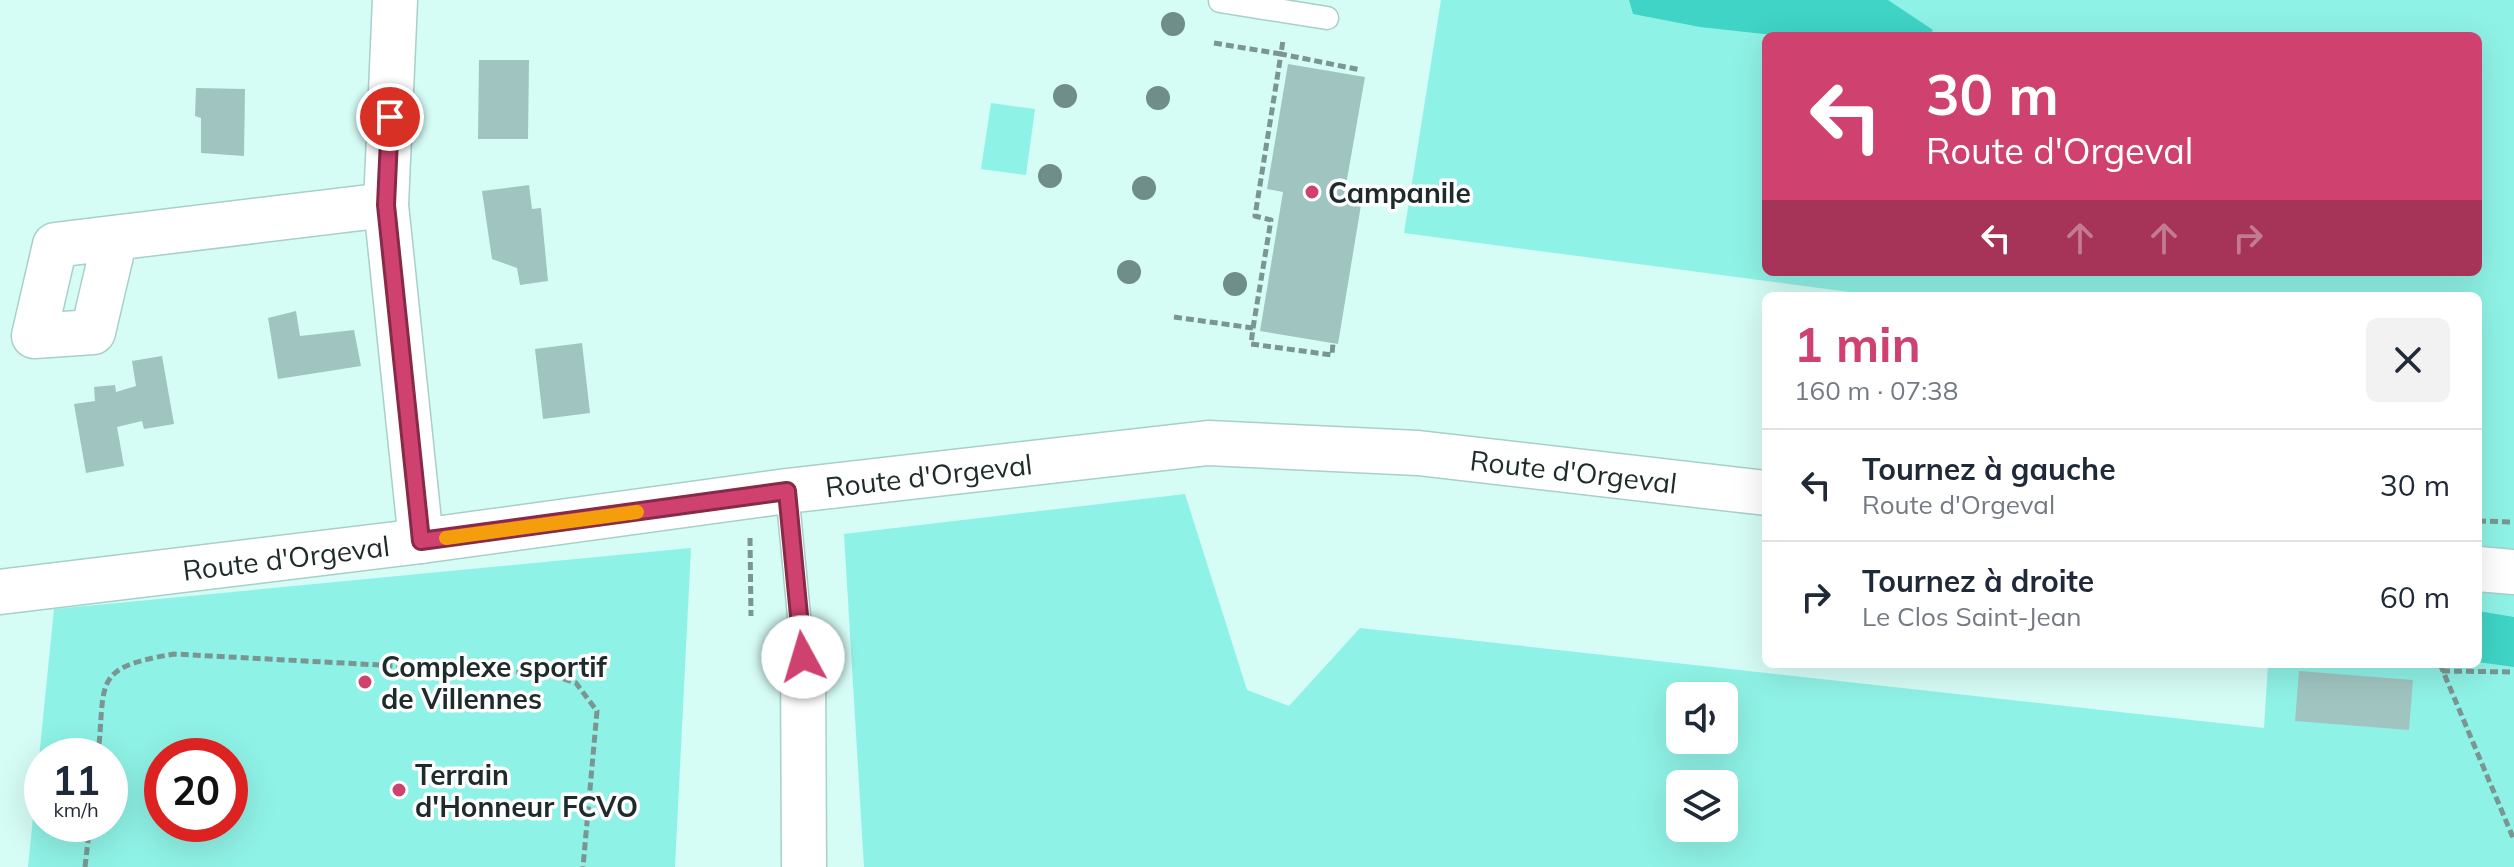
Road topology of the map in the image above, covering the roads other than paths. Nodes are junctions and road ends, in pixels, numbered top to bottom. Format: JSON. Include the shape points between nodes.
{"nodes":[{"id":1,"x":395,"y":0,"type":"edge"},
{"id":2,"x":1220,"y":1,"type":"edge"},
{"id":3,"x":1327,"y":18,"type":"dead end"},
{"id":4,"x":386,"y":205,"type":"junction"},
{"id":5,"x":115,"y":238,"type":"dead end"},
{"id":6,"x":787,"y":491,"type":"junction"},
{"id":7,"x":1762,"y":493,"type":"edge"},
{"id":8,"x":421,"y":541,"type":"junction"},
{"id":9,"x":2482,"y":569,"type":"edge"},
{"id":10,"x":2514,"y":572,"type":"edge"},
{"id":11,"x":0,"y":592,"type":"edge"},
{"id":12,"x":803,"y":657,"type":"joint"},
{"id":13,"x":804,"y":867,"type":"edge"}],
"edges":[{"from":1,"to":4,"type":"street"},
{"from":2,"to":3,"type":"lane"},
{"from":4,"to":5,"type":"street"},
{"from":4,"to":8,"type":"street"},
{"from":6,"to":7,"type":"street","name":"Route d'Orgeval","via":[[1208,443],[1418,453]]},
{"from":6,"to":8,"type":"street","name":"Route d'Orgeval"},
{"from":6,"to":12,"type":"lane"},
{"from":8,"to":11,"type":"street","name":"Route d'Orgeval"},
{"from":9,"to":10,"type":"street"},
{"from":12,"to":13,"type":"street"}]}
